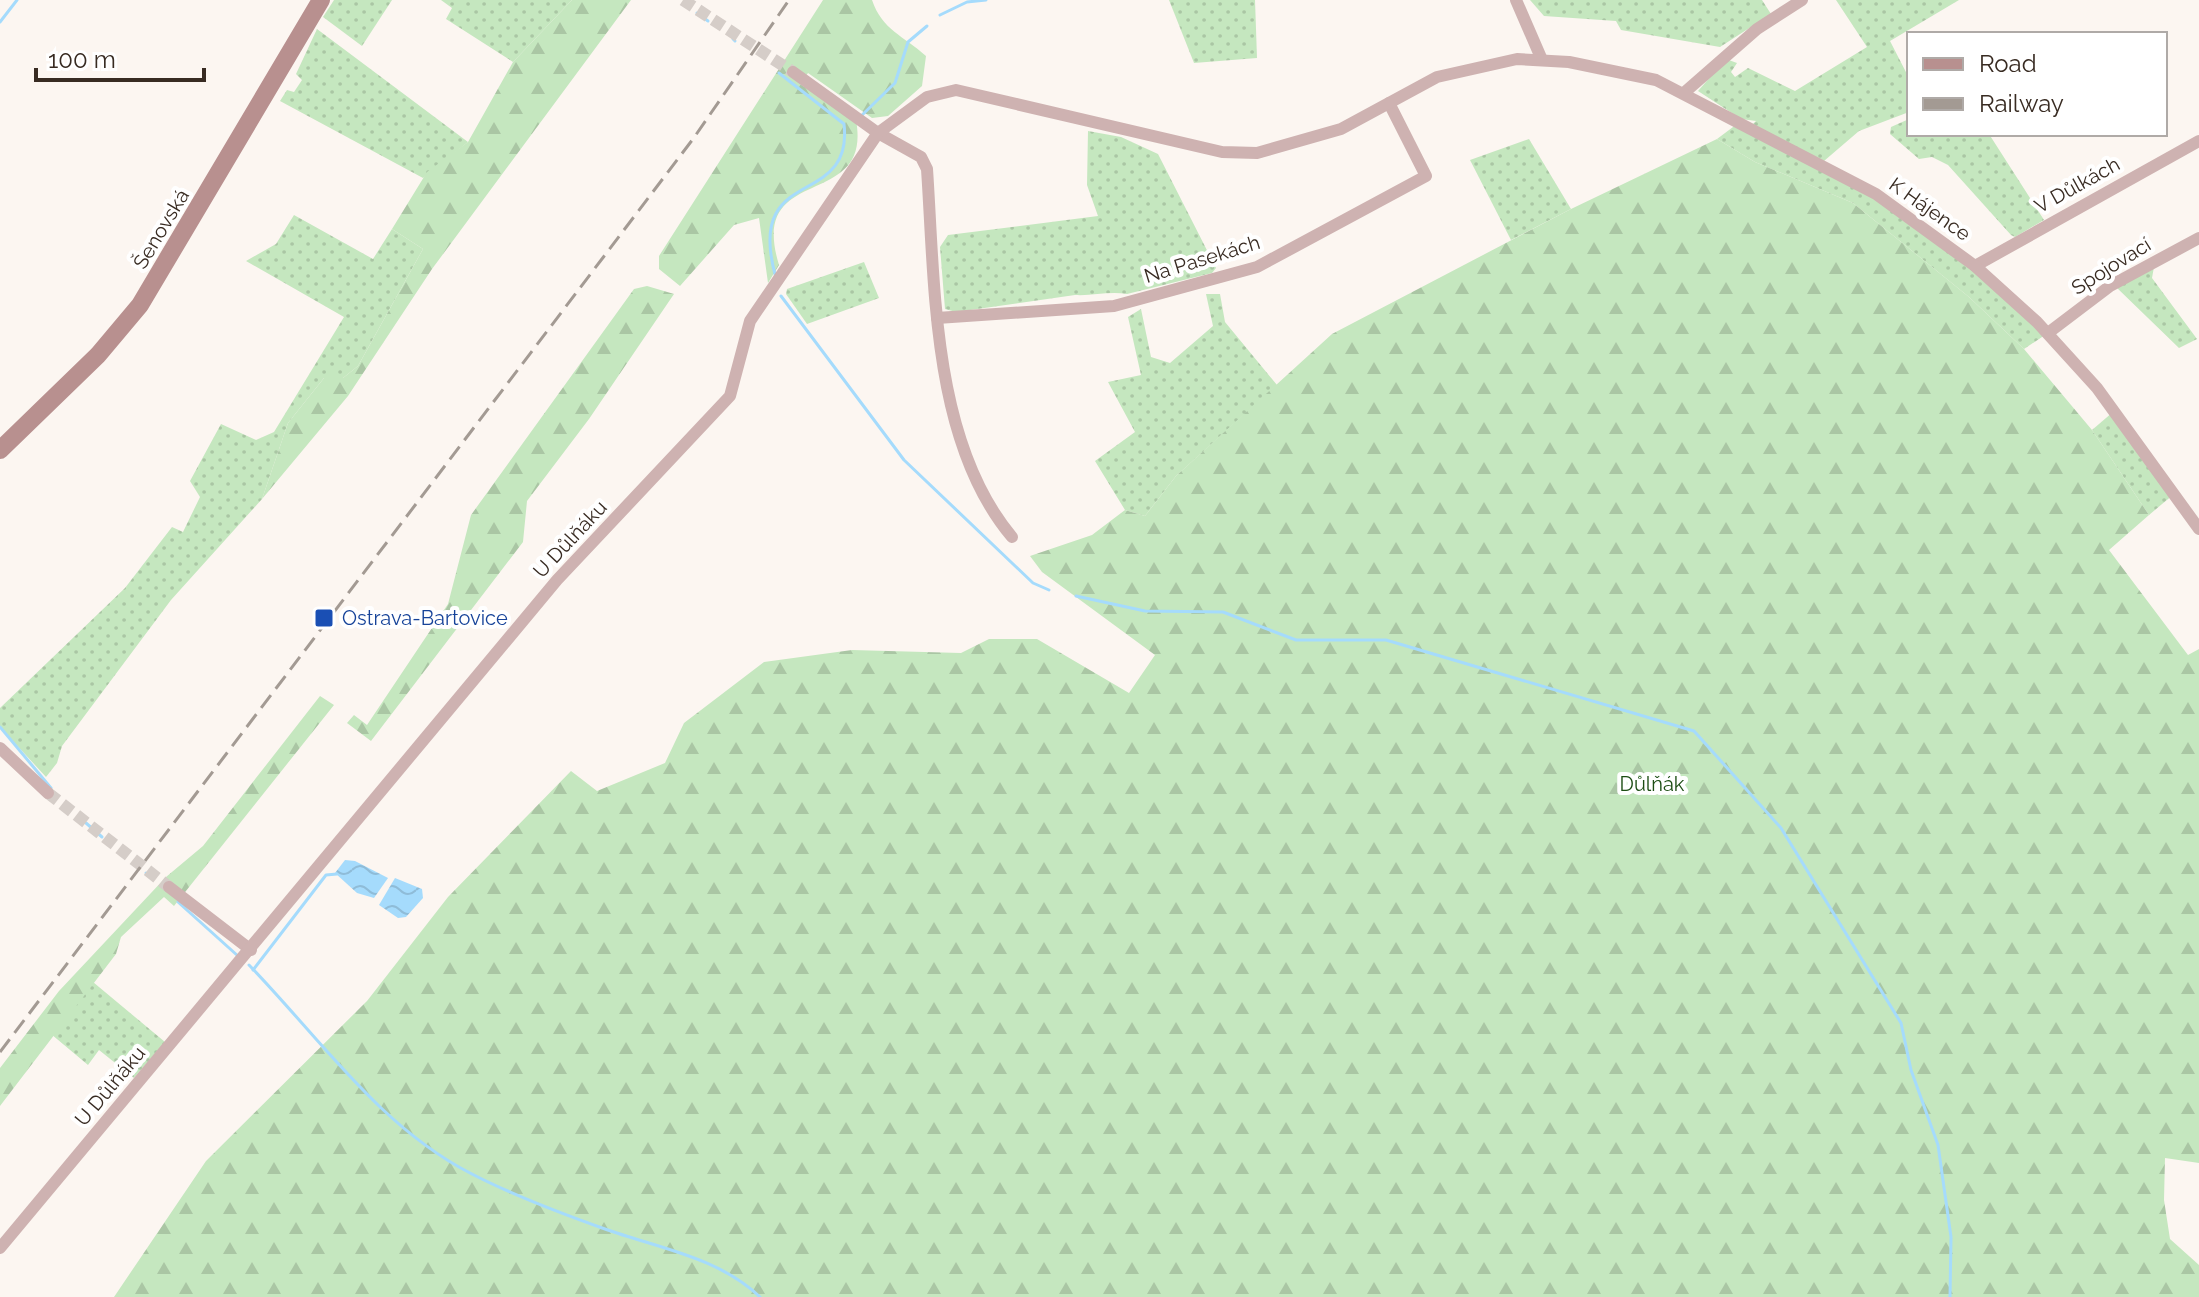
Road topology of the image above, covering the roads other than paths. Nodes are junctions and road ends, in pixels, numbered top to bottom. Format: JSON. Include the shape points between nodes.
{"nodes":[{"id":1,"x":1516,"y":0,"type":"edge"},
{"id":2,"x":1802,"y":0,"type":"edge"},
{"id":3,"x":317,"y":2,"type":"edge"},
{"id":4,"x":1542,"y":60,"type":"junction"},
{"id":5,"x":793,"y":72,"type":"tunnel mouth"},
{"id":6,"x":1685,"y":92,"type":"junction"},
{"id":7,"x":1389,"y":103,"type":"junction"},
{"id":8,"x":878,"y":133,"type":"junction"},
{"id":9,"x":2199,"y":141,"type":"edge"},
{"id":10,"x":2199,"y":238,"type":"edge"},
{"id":11,"x":1975,"y":266,"type":"junction"},
{"id":12,"x":937,"y":318,"type":"junction"},
{"id":13,"x":2048,"y":333,"type":"junction"},
{"id":14,"x":0,"y":450,"type":"edge"},
{"id":15,"x":2199,"y":529,"type":"edge"},
{"id":16,"x":1012,"y":537,"type":"dead end"},
{"id":17,"x":0,"y":748,"type":"edge"},
{"id":18,"x":48,"y":793,"type":"tunnel mouth"},
{"id":19,"x":169,"y":887,"type":"tunnel mouth"},
{"id":20,"x":251,"y":950,"type":"junction"},
{"id":21,"x":0,"y":1248,"type":"edge"}],
"edges":[{"from":1,"to":4,"type":"street"},
{"from":2,"to":6,"type":"street","via":[[1757,29]]},
{"from":3,"to":14,"type":"street","name":"Šenovská","via":[[140,305],[98,355]]},
{"from":4,"to":6,"type":"street","name":"K Hájence","via":[[1627,72]]},
{"from":4,"to":7,"type":"street","via":[[1517,59],[1437,77]]},
{"from":5,"to":8,"type":"street"},
{"from":6,"to":11,"type":"street","name":"K Hájence","via":[[1876,194]]},
{"from":7,"to":8,"type":"street","via":[[1341,129],[1257,153],[1222,152],[956,90],[927,97]]},
{"from":7,"to":12,"type":"street","name":"Na Pasekách","via":[[1426,176],[1257,267],[1114,306]]},
{"from":8,"to":12,"type":"street","via":[[921,157],[927,169]]},
{"from":8,"to":20,"type":"street","name":"U Důlňáku","via":[[750,321],[730,396],[557,580]]},
{"from":9,"to":11,"type":"street","name":"V Důlkách"},
{"from":10,"to":13,"type":"street","name":"Spojovací","via":[[2110,286]]},
{"from":11,"to":13,"type":"street","name":"K Hájence"},
{"from":12,"to":16,"type":"street","via":[[946,385],[967,455],[996,518]]},
{"from":13,"to":15,"type":"street","name":"K Hájence","via":[[2097,388]]},
{"from":17,"to":18,"type":"street"},
{"from":19,"to":20,"type":"street"},
{"from":20,"to":21,"type":"street","name":"U Důlňáku"}]}
